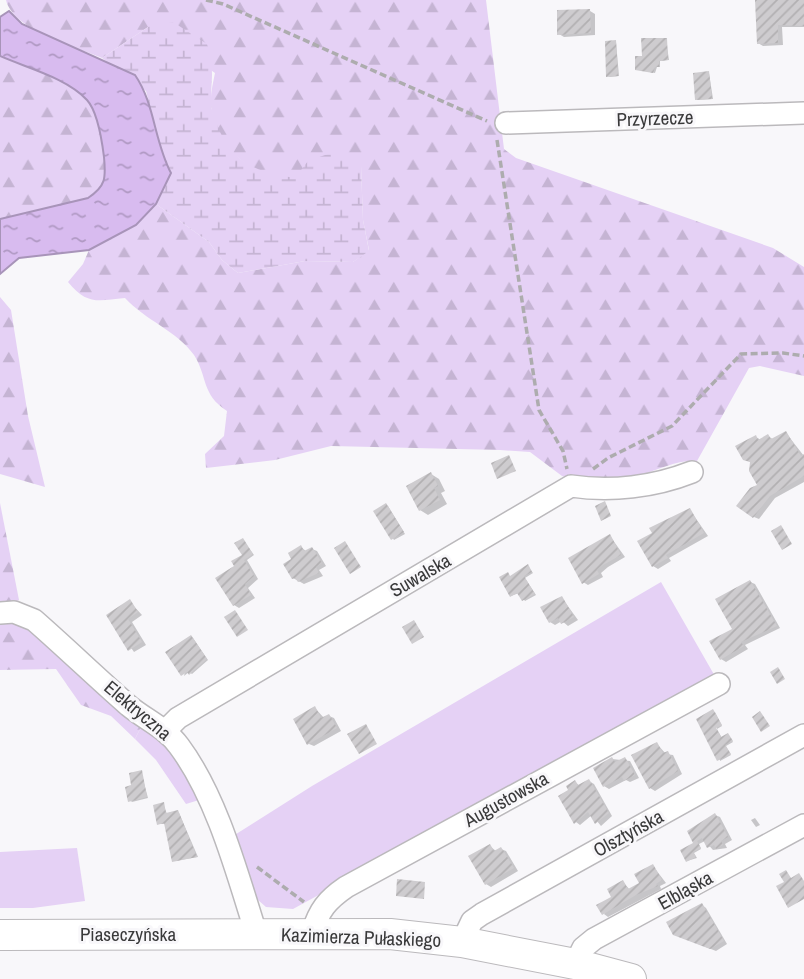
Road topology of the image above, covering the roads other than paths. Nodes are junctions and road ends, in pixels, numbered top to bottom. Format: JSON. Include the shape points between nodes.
{"nodes":[{"id":1,"x":804,"y":113,"type":"edge"},
{"id":2,"x":500,"y":124,"type":"road end"},
{"id":3,"x":692,"y":472,"type":"dead end"},
{"id":4,"x":0,"y":613,"type":"edge"},
{"id":5,"x":719,"y":684,"type":"dead end"},
{"id":6,"x":166,"y":730,"type":"junction"},
{"id":7,"x":804,"y":735,"type":"edge"},
{"id":8,"x":804,"y":825,"type":"edge"},
{"id":9,"x":315,"y":923,"type":"junction"},
{"id":10,"x":256,"y":933,"type":"junction"},
{"id":11,"x":0,"y":935,"type":"edge"},
{"id":12,"x":462,"y":942,"type":"junction"},
{"id":13,"x":575,"y":964,"type":"junction"},
{"id":14,"x":631,"y":979,"type":"edge"}],
"edges":[{"from":1,"to":2,"type":"street","name":"Przyrzecze"},
{"from":3,"to":6,"type":"street","name":"Suwalska","via":[[643,486],[594,490],[570,486],[178,718]]},
{"from":4,"to":6,"type":"street","name":"Elektryczna","via":[[14,612],[34,620],[130,707]]},
{"from":5,"to":9,"type":"street","name":"Augustowska","via":[[346,887],[327,900]]},
{"from":6,"to":10,"type":"street","name":"Elektryczna","via":[[203,788],[232,857]]},
{"from":7,"to":12,"type":"street","name":"Olsztyńska","via":[[482,914],[472,921]]},
{"from":8,"to":13,"type":"street","name":"Elbląska","via":[[594,939]]},
{"from":9,"to":10,"type":"main road","name":"Kazimierza Pułaskiego"},
{"from":9,"to":12,"type":"main road","name":"Kazimierza Pułaskiego"},
{"from":10,"to":11,"type":"main road","name":"Piaseczyńska"},
{"from":12,"to":13,"type":"main road","name":"Kazimierza Pułaskiego"},
{"from":13,"to":14,"type":"main road","name":"Kazimierza Pułaskiego"}]}
